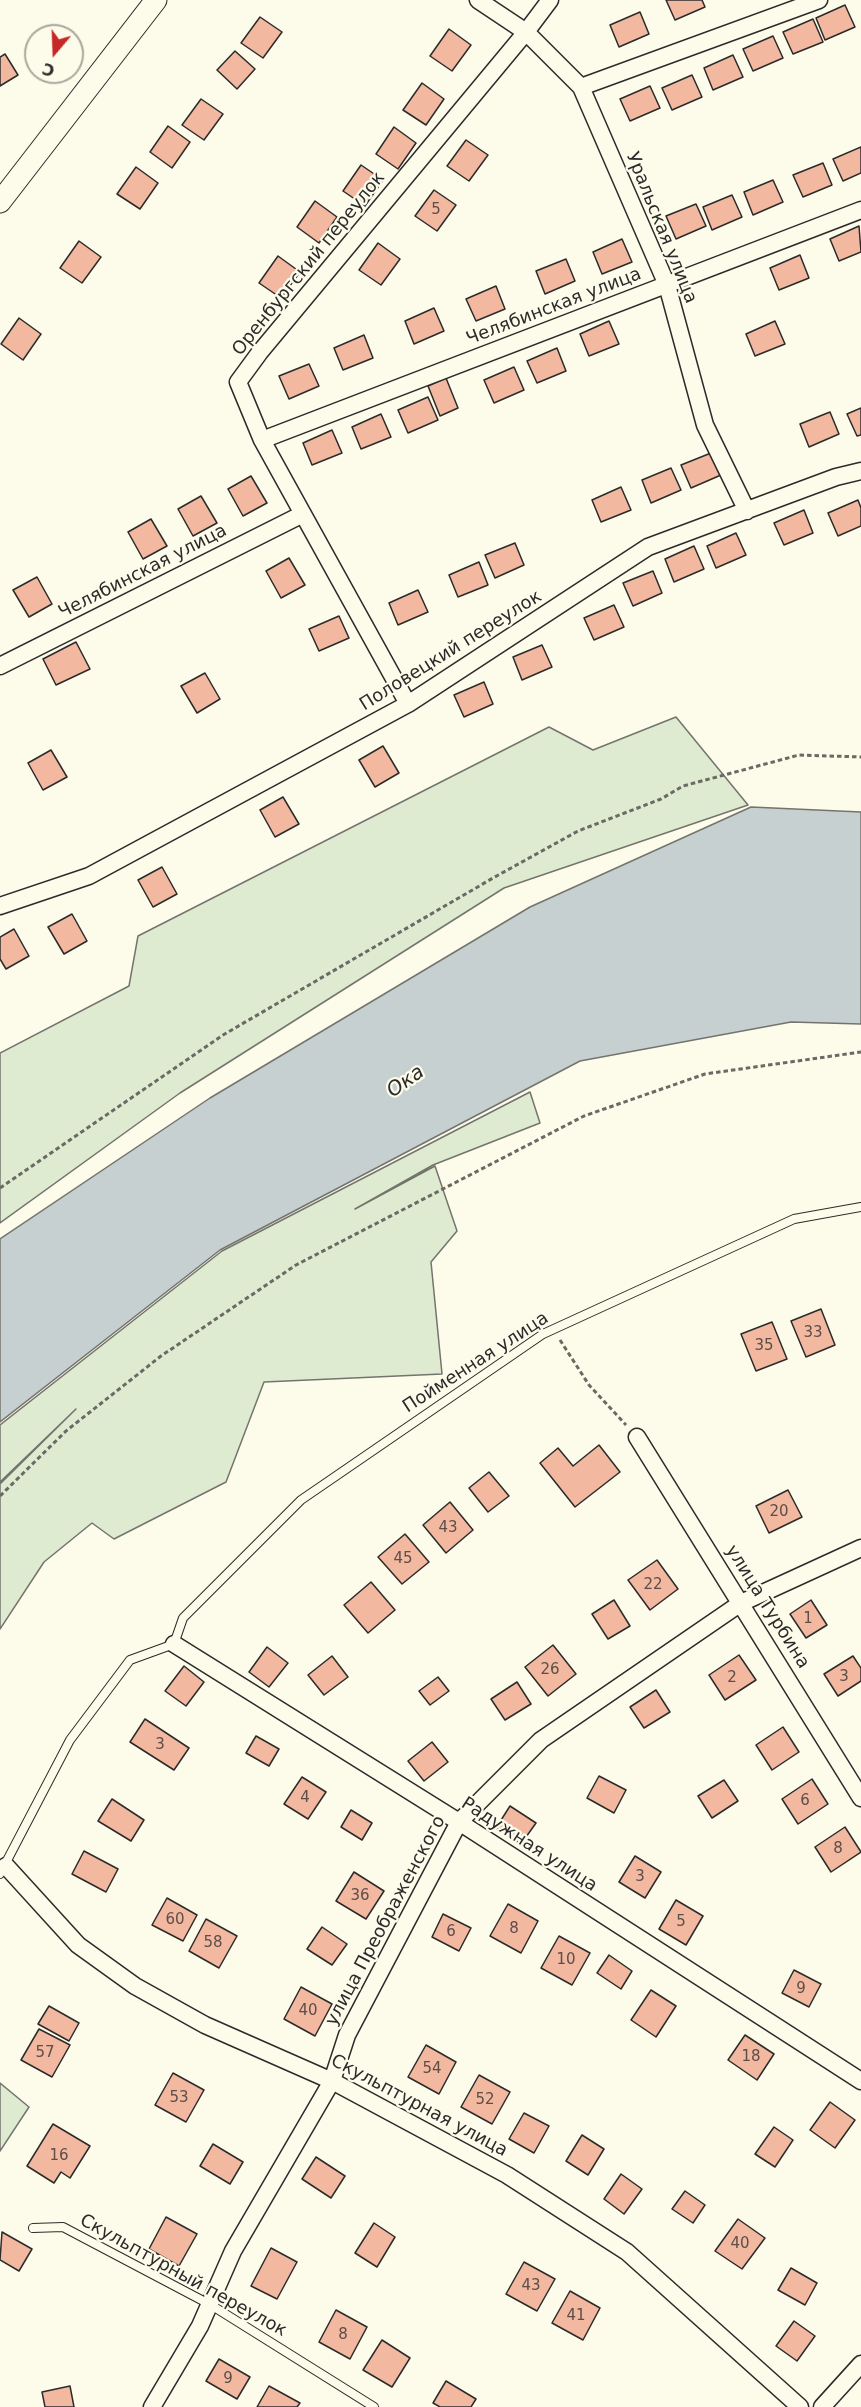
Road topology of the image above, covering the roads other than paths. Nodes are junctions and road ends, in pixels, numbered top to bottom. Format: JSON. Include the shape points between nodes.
{"nodes":[{"id":1,"x":156,"y":0,"type":"edge"},
{"id":2,"x":478,"y":0,"type":"edge"},
{"id":3,"x":550,"y":0,"type":"edge"},
{"id":4,"x":819,"y":0,"type":"edge"},
{"id":5,"x":526,"y":32,"type":"junction"},
{"id":6,"x":581,"y":87,"type":"junction"},
{"id":7,"x":0,"y":202,"type":"edge"},
{"id":8,"x":861,"y":210,"type":"edge"},
{"id":9,"x":667,"y":285,"type":"junction"},
{"id":10,"x":262,"y":440,"type":"junction"},
{"id":11,"x":861,"y":471,"type":"edge"},
{"id":12,"x":747,"y":511,"type":"junction"},
{"id":13,"x":303,"y":514,"type":"junction"},
{"id":14,"x":0,"y":666,"type":"edge"},
{"id":15,"x":408,"y":704,"type":"junction"},
{"id":16,"x":0,"y":906,"type":"edge"},
{"id":17,"x":861,"y":1207,"type":"edge"},
{"id":18,"x":637,"y":1437,"type":"road end"},
{"id":19,"x":861,"y":1548,"type":"edge"},
{"id":20,"x":741,"y":1603,"type":"junction"},
{"id":21,"x":174,"y":1644,"type":"junction"},
{"id":22,"x":861,"y":1798,"type":"edge"},
{"id":23,"x":459,"y":1822,"type":"junction"},
{"id":24,"x":3,"y":1870,"type":"edge"},
{"id":25,"x":333,"y":2081,"type":"junction"},
{"id":26,"x":861,"y":2081,"type":"edge"},
{"id":27,"x":33,"y":2228,"type":"dead end"},
{"id":28,"x":211,"y":2305,"type":"junction"},
{"id":29,"x":861,"y":2364,"type":"edge"},
{"id":30,"x":152,"y":2407,"type":"edge"},
{"id":31,"x":374,"y":2407,"type":"edge"},
{"id":32,"x":800,"y":2407,"type":"edge"},
{"id":33,"x":822,"y":2407,"type":"edge"}],
"edges":[{"from":1,"to":7,"type":"street"},
{"from":2,"to":5,"type":"street","name":"Уральская улица"},
{"from":3,"to":5,"type":"street","name":"Оренбургский переулок"},
{"from":4,"to":6,"type":"street"},
{"from":5,"to":6,"type":"street","name":"Уральская улица"},
{"from":5,"to":10,"type":"street","name":"Оренбургский переулок","via":[[238,382]]},
{"from":6,"to":9,"type":"street","name":"Уральская улица"},
{"from":8,"to":9,"type":"street","name":"Челябинская улица"},
{"from":9,"to":10,"type":"street","name":"Челябинская улица"},
{"from":9,"to":12,"type":"street","name":"Уральская улица","via":[[705,425]]},
{"from":10,"to":13,"type":"street","name":"Оренбургский переулок"},
{"from":11,"to":12,"type":"street","name":"Половецкий переулок"},
{"from":12,"to":15,"type":"street","name":"Половецкий переулок","via":[[648,547]]},
{"from":13,"to":14,"type":"street","name":"Челябинская улица"},
{"from":13,"to":15,"type":"street","name":"Оренбургский переулок"},
{"from":15,"to":16,"type":"street","name":"Половецкий переулок","via":[[89,876]]},
{"from":17,"to":21,"type":"lane","name":"Пойменная улица","via":[[794,1219],[553,1330],[301,1500],[183,1618]]},
{"from":18,"to":20,"type":"street","name":"улица Турбина"},
{"from":19,"to":20,"type":"street","name":"улица Преображенского"},
{"from":20,"to":22,"type":"street","name":"улица Турбина"},
{"from":20,"to":23,"type":"street","name":"улица Преображенского","via":[[541,1740]]},
{"from":21,"to":23,"type":"street","name":"Радужная улица"},
{"from":21,"to":24,"type":"lane","via":[[130,1660],[123,1668],[70,1740]]},
{"from":23,"to":25,"type":"street","name":"улица Преображенского","via":[[347,2035]]},
{"from":23,"to":26,"type":"street","name":"Радужная улица"},
{"from":24,"to":25,"type":"street","name":"Скульптурная улица","via":[[78,1945],[135,1986],[205,2025]]},
{"from":25,"to":28,"type":"street","name":"улица Преображенского","via":[[233,2251]]},
{"from":25,"to":32,"type":"street","name":"Скульптурная улица","via":[[507,2175],[627,2252]]},
{"from":27,"to":28,"type":"lane","name":"Скульптурный переулок","via":[[63,2227]]},
{"from":28,"to":30,"type":"street","name":"улица Преображенского"},
{"from":28,"to":31,"type":"lane","name":"Скульптурный переулок"},
{"from":29,"to":33,"type":"street"}]}
